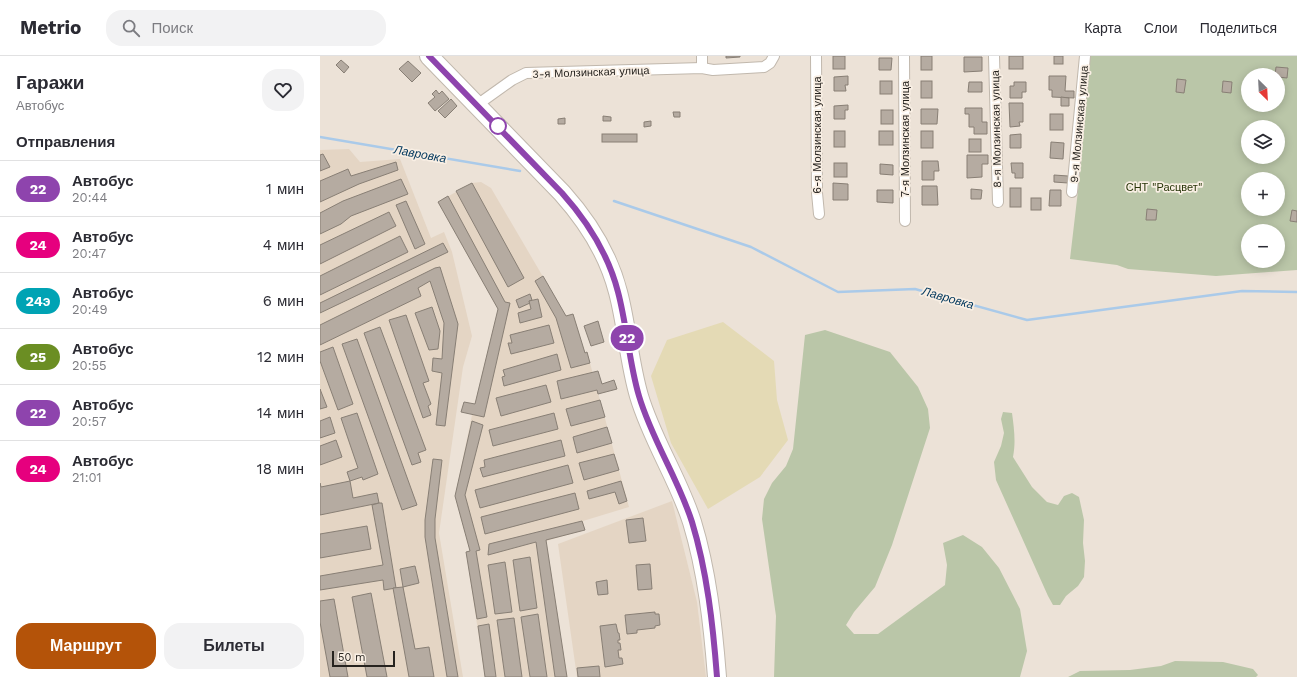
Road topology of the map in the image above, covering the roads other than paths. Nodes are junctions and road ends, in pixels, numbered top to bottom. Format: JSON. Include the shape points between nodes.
{"nodes":[{"id":1,"x":429,"y":56,"type":"edge"},
{"id":2,"x":702,"y":56,"type":"edge"},
{"id":3,"x":774,"y":56,"type":"edge"},
{"id":4,"x":816,"y":56,"type":"edge"},
{"id":5,"x":904,"y":56,"type":"edge"},
{"id":6,"x":994,"y":56,"type":"edge"},
{"id":7,"x":1085,"y":56,"type":"edge"},
{"id":8,"x":702,"y":68,"type":"junction"},
{"id":9,"x":477,"y":105,"type":"junction"},
{"id":10,"x":1072,"y":192,"type":"dead end"},
{"id":11,"x":998,"y":202,"type":"dead end"},
{"id":12,"x":820,"y":214,"type":"dead end"},
{"id":13,"x":906,"y":221,"type":"dead end"},
{"id":14,"x":717,"y":677,"type":"edge"}],
"edges":[{"from":1,"to":9,"type":"highway"},
{"from":2,"to":8,"type":"street"},
{"from":3,"to":8,"type":"street","via":[[764,67],[713,70]]},
{"from":4,"to":12,"type":"street","name":"6-я Молзинская улица","via":[[817,194]]},
{"from":5,"to":13,"type":"street","name":"7-я Молзинская улица"},
{"from":6,"to":11,"type":"street","name":"8-я Молзинская улица"},
{"from":7,"to":10,"type":"street","name":"9-я Молзинская улица"},
{"from":8,"to":9,"type":"street","name":"3-я Молзинская улица","via":[[526,73]]},
{"from":9,"to":14,"type":"highway","via":[[577,210],[600,245],[611,270],[618,292],[639,395],[649,425],[691,520],[698,543],[713,632]]}]}
